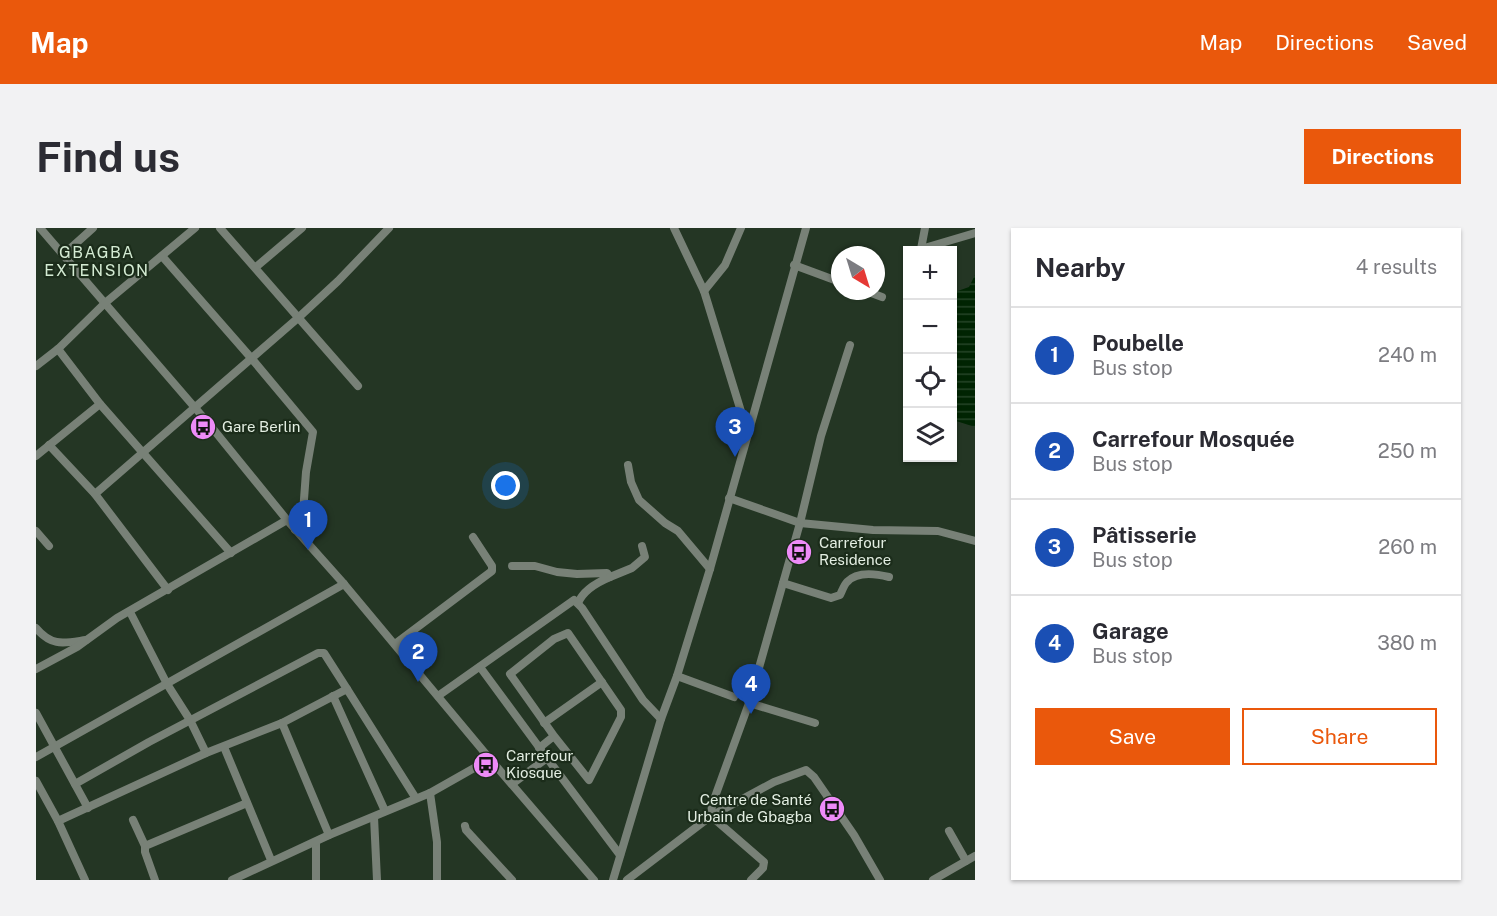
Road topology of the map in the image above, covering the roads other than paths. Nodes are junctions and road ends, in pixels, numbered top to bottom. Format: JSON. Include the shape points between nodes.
{"nodes":[{"id":1,"x":40,"y":228,"type":"edge"},
{"id":2,"x":93,"y":228,"type":"edge"},
{"id":3,"x":195,"y":228,"type":"edge"},
{"id":4,"x":220,"y":228,"type":"edge"},
{"id":5,"x":302,"y":228,"type":"edge"},
{"id":6,"x":389,"y":228,"type":"edge"},
{"id":7,"x":674,"y":228,"type":"edge"},
{"id":8,"x":741,"y":228,"type":"edge"},
{"id":9,"x":806,"y":228,"type":"edge"},
{"id":10,"x":924,"y":228,"type":"edge"},
{"id":11,"x":975,"y":233,"type":"edge"},
{"id":12,"x":63,"y":255,"type":"junction"},
{"id":13,"x":162,"y":256,"type":"junction"},
{"id":14,"x":794,"y":265,"type":"junction"},
{"id":15,"x":256,"y":267,"type":"junction"},
{"id":16,"x":831,"y":279,"type":"edge"},
{"id":17,"x":704,"y":291,"type":"junction"},
{"id":18,"x":105,"y":303,"type":"junction"},
{"id":19,"x":298,"y":318,"type":"junction"},
{"id":20,"x":850,"y":345,"type":"dead end"},
{"id":21,"x":58,"y":349,"type":"junction"},
{"id":22,"x":252,"y":359,"type":"junction"},
{"id":23,"x":36,"y":366,"type":"edge"},
{"id":24,"x":358,"y":386,"type":"dead end"},
{"id":25,"x":100,"y":405,"type":"junction"},
{"id":26,"x":196,"y":408,"type":"junction"},
{"id":27,"x":747,"y":432,"type":"junction"},
{"id":28,"x":49,"y":445,"type":"junction"},
{"id":29,"x":142,"y":453,"type":"junction"},
{"id":30,"x":36,"y":456,"type":"edge"},
{"id":31,"x":628,"y":465,"type":"dead end"},
{"id":32,"x":95,"y":494,"type":"junction"},
{"id":33,"x":729,"y":498,"type":"junction"},
{"id":34,"x":287,"y":520,"type":"junction"},
{"id":35,"x":800,"y":522,"type":"junction"},
{"id":36,"x":296,"y":530,"type":"junction"},
{"id":37,"x":36,"y":531,"type":"edge"},
{"id":38,"x":473,"y":537,"type":"dead end"},
{"id":39,"x":975,"y":541,"type":"edge"},
{"id":40,"x":49,"y":546,"type":"dead end"},
{"id":41,"x":642,"y":546,"type":"dead end"},
{"id":42,"x":231,"y":552,"type":"junction"},
{"id":43,"x":512,"y":566,"type":"dead end"},
{"id":44,"x":710,"y":569,"type":"junction"},
{"id":45,"x":610,"y":577,"type":"junction"},
{"id":46,"x":890,"y":577,"type":"dead end"},
{"id":47,"x":783,"y":583,"type":"junction"},
{"id":48,"x":344,"y":584,"type":"junction"},
{"id":49,"x":168,"y":590,"type":"junction"},
{"id":50,"x":578,"y":603,"type":"junction"},
{"id":51,"x":130,"y":612,"type":"junction"},
{"id":52,"x":36,"y":628,"type":"edge"},
{"id":53,"x":88,"y":639,"type":"junction"},
{"id":54,"x":395,"y":644,"type":"junction"},
{"id":55,"x":480,"y":666,"type":"junction"},
{"id":56,"x":36,"y":669,"type":"edge"},
{"id":57,"x":676,"y":676,"type":"junction"},
{"id":58,"x":602,"y":681,"type":"junction"},
{"id":59,"x":167,"y":684,"type":"junction"},
{"id":60,"x":348,"y":689,"type":"junction"},
{"id":61,"x":333,"y":696,"type":"junction"},
{"id":62,"x":438,"y":696,"type":"junction"},
{"id":63,"x":734,"y":697,"type":"dead end"},
{"id":64,"x":749,"y":703,"type":"junction"},
{"id":65,"x":36,"y":712,"type":"edge"},
{"id":66,"x":661,"y":719,"type":"junction"},
{"id":67,"x":190,"y":720,"type":"junction"},
{"id":68,"x":282,"y":723,"type":"junction"},
{"id":69,"x":544,"y":723,"type":"junction"},
{"id":70,"x":815,"y":723,"type":"dead end"},
{"id":71,"x":554,"y":736,"type":"junction"},
{"id":72,"x":55,"y":746,"type":"junction"},
{"id":73,"x":224,"y":747,"type":"junction"},
{"id":74,"x":539,"y":748,"type":"junction"},
{"id":75,"x":206,"y":753,"type":"junction"},
{"id":76,"x":36,"y":757,"type":"edge"},
{"id":77,"x":547,"y":758,"type":"junction"},
{"id":78,"x":490,"y":759,"type":"junction"},
{"id":79,"x":36,"y":781,"type":"edge"},
{"id":80,"x":75,"y":784,"type":"junction"},
{"id":81,"x":512,"y":784,"type":"junction"},
{"id":82,"x":430,"y":793,"type":"junction"},
{"id":83,"x":415,"y":797,"type":"junction"},
{"id":84,"x":247,"y":803,"type":"junction"},
{"id":85,"x":88,"y":808,"type":"junction"},
{"id":86,"x":385,"y":811,"type":"junction"},
{"id":87,"x":711,"y":816,"type":"junction"},
{"id":88,"x":374,"y":817,"type":"junction"},
{"id":89,"x":133,"y":820,"type":"dead end"},
{"id":90,"x":58,"y":821,"type":"junction"},
{"id":91,"x":465,"y":826,"type":"dead end"},
{"id":92,"x":949,"y":831,"type":"dead end"},
{"id":93,"x":329,"y":835,"type":"junction"},
{"id":94,"x":315,"y":842,"type":"junction"},
{"id":95,"x":145,"y":846,"type":"junction"},
{"id":96,"x":620,"y":855,"type":"junction"},
{"id":97,"x":975,"y":856,"type":"edge"},
{"id":98,"x":271,"y":860,"type":"junction"},
{"id":99,"x":966,"y":861,"type":"junction"},
{"id":100,"x":85,"y":880,"type":"edge"},
{"id":101,"x":155,"y":880,"type":"edge"},
{"id":102,"x":232,"y":880,"type":"edge"},
{"id":103,"x":316,"y":880,"type":"edge"},
{"id":104,"x":377,"y":880,"type":"edge"},
{"id":105,"x":437,"y":880,"type":"edge"},
{"id":106,"x":512,"y":880,"type":"edge"},
{"id":107,"x":594,"y":880,"type":"edge"},
{"id":108,"x":613,"y":880,"type":"edge"},
{"id":109,"x":627,"y":880,"type":"edge"},
{"id":110,"x":751,"y":880,"type":"edge"},
{"id":111,"x":880,"y":880,"type":"edge"},
{"id":112,"x":933,"y":880,"type":"edge"}],
"edges":[{"from":1,"to":12,"type":"street"},
{"from":2,"to":12,"type":"street"},
{"from":3,"to":13,"type":"street"},
{"from":4,"to":15,"type":"street"},
{"from":5,"to":15,"type":"street"},
{"from":6,"to":19,"type":"street"},
{"from":7,"to":17,"type":"street"},
{"from":8,"to":17,"type":"street","via":[[725,265]]},
{"from":9,"to":14,"type":"street"},
{"from":10,"to":11,"type":"street","via":[[921,249]]},
{"from":12,"to":18,"type":"street"},
{"from":13,"to":18,"type":"street"},
{"from":13,"to":22,"type":"street"},
{"from":14,"to":16,"type":"street"},
{"from":14,"to":27,"type":"street"},
{"from":15,"to":19,"type":"street"},
{"from":17,"to":27,"type":"street"},
{"from":18,"to":21,"type":"street"},
{"from":18,"to":26,"type":"street"},
{"from":19,"to":22,"type":"street"},
{"from":19,"to":24,"type":"street"},
{"from":20,"to":35,"type":"street","via":[[821,436]]},
{"from":21,"to":23,"type":"street"},
{"from":21,"to":25,"type":"street"},
{"from":22,"to":26,"type":"street"},
{"from":22,"to":36,"type":"street","via":[[313,432],[306,472],[305,520]]},
{"from":25,"to":28,"type":"street"},
{"from":25,"to":29,"type":"street"},
{"from":26,"to":29,"type":"street"},
{"from":26,"to":34,"type":"street"},
{"from":27,"to":33,"type":"street"},
{"from":28,"to":30,"type":"street"},
{"from":28,"to":32,"type":"street"},
{"from":29,"to":32,"type":"street"},
{"from":29,"to":42,"type":"street"},
{"from":31,"to":44,"type":"street","via":[[639,500],[678,531]]},
{"from":32,"to":49,"type":"street"},
{"from":33,"to":35,"type":"street"},
{"from":33,"to":44,"type":"street"},
{"from":34,"to":36,"type":"street"},
{"from":34,"to":42,"type":"street"},
{"from":35,"to":39,"type":"street","via":[[873,530],[938,531]]},
{"from":35,"to":47,"type":"street"},
{"from":36,"to":48,"type":"street"},
{"from":37,"to":40,"type":"street"},
{"from":38,"to":54,"type":"street","via":[[492,571]]},
{"from":41,"to":45,"type":"street","via":[[645,557],[632,568]]},
{"from":42,"to":49,"type":"street"},
{"from":43,"to":45,"type":"street","via":[[577,574],[600,572]]},
{"from":44,"to":57,"type":"street"},
{"from":45,"to":50,"type":"street","via":[[593,586]]},
{"from":46,"to":47,"type":"street","via":[[868,574],[852,578],[840,594],[831,598]]},
{"from":47,"to":64,"type":"street"},
{"from":48,"to":54,"type":"street"},
{"from":48,"to":59,"type":"street"},
{"from":49,"to":51,"type":"street"},
{"from":50,"to":55,"type":"street","via":[[570,602]]},
{"from":50,"to":66,"type":"street","via":[[643,700]]},
{"from":51,"to":53,"type":"street"},
{"from":51,"to":59,"type":"street"},
{"from":52,"to":53,"type":"street","via":[[51,642]]},
{"from":53,"to":56,"type":"street"},
{"from":54,"to":62,"type":"street"},
{"from":55,"to":62,"type":"street"},
{"from":55,"to":74,"type":"street"},
{"from":57,"to":63,"type":"street"},
{"from":57,"to":66,"type":"street"},
{"from":58,"to":69,"type":"street"},
{"from":58,"to":69,"type":"street","via":[[568,633],[554,639],[510,674]]},
{"from":58,"to":71,"type":"street","via":[[621,710],[621,717],[589,780]]},
{"from":59,"to":67,"type":"street"},
{"from":59,"to":72,"type":"street"},
{"from":60,"to":61,"type":"street"},
{"from":60,"to":67,"type":"street","via":[[324,653],[318,653]]},
{"from":60,"to":83,"type":"street"},
{"from":61,"to":68,"type":"street"},
{"from":61,"to":86,"type":"street"},
{"from":62,"to":78,"type":"street"},
{"from":64,"to":70,"type":"street"},
{"from":64,"to":87,"type":"street"},
{"from":65,"to":72,"type":"street"},
{"from":66,"to":96,"type":"street"},
{"from":67,"to":75,"type":"street"},
{"from":67,"to":80,"type":"street"},
{"from":68,"to":73,"type":"street"},
{"from":68,"to":93,"type":"street"},
{"from":69,"to":71,"type":"street"},
{"from":71,"to":74,"type":"street"},
{"from":72,"to":76,"type":"street"},
{"from":72,"to":80,"type":"street"},
{"from":73,"to":75,"type":"street"},
{"from":73,"to":84,"type":"street"},
{"from":74,"to":77,"type":"street"},
{"from":75,"to":85,"type":"street"},
{"from":77,"to":81,"type":"street"},
{"from":77,"to":96,"type":"street"},
{"from":78,"to":81,"type":"street"},
{"from":78,"to":82,"type":"street"},
{"from":79,"to":90,"type":"street"},
{"from":80,"to":85,"type":"street"},
{"from":81,"to":107,"type":"street"},
{"from":82,"to":83,"type":"street"},
{"from":82,"to":105,"type":"street","via":[[437,842]]},
{"from":83,"to":86,"type":"street"},
{"from":84,"to":95,"type":"street"},
{"from":84,"to":98,"type":"street"},
{"from":85,"to":90,"type":"street"},
{"from":86,"to":88,"type":"street"},
{"from":87,"to":109,"type":"street"},
{"from":87,"to":110,"type":"street","via":[[764,862]]},
{"from":87,"to":111,"type":"street","via":[[774,782],[806,770],[854,835]]},
{"from":88,"to":93,"type":"street"},
{"from":88,"to":104,"type":"street"},
{"from":89,"to":95,"type":"street"},
{"from":90,"to":100,"type":"street"},
{"from":91,"to":106,"type":"street"},
{"from":92,"to":99,"type":"street"},
{"from":93,"to":94,"type":"street"},
{"from":94,"to":98,"type":"street"},
{"from":94,"to":103,"type":"street"},
{"from":95,"to":101,"type":"street"},
{"from":96,"to":108,"type":"street"},
{"from":97,"to":99,"type":"street"},
{"from":98,"to":102,"type":"street"},
{"from":99,"to":112,"type":"street"}]}
